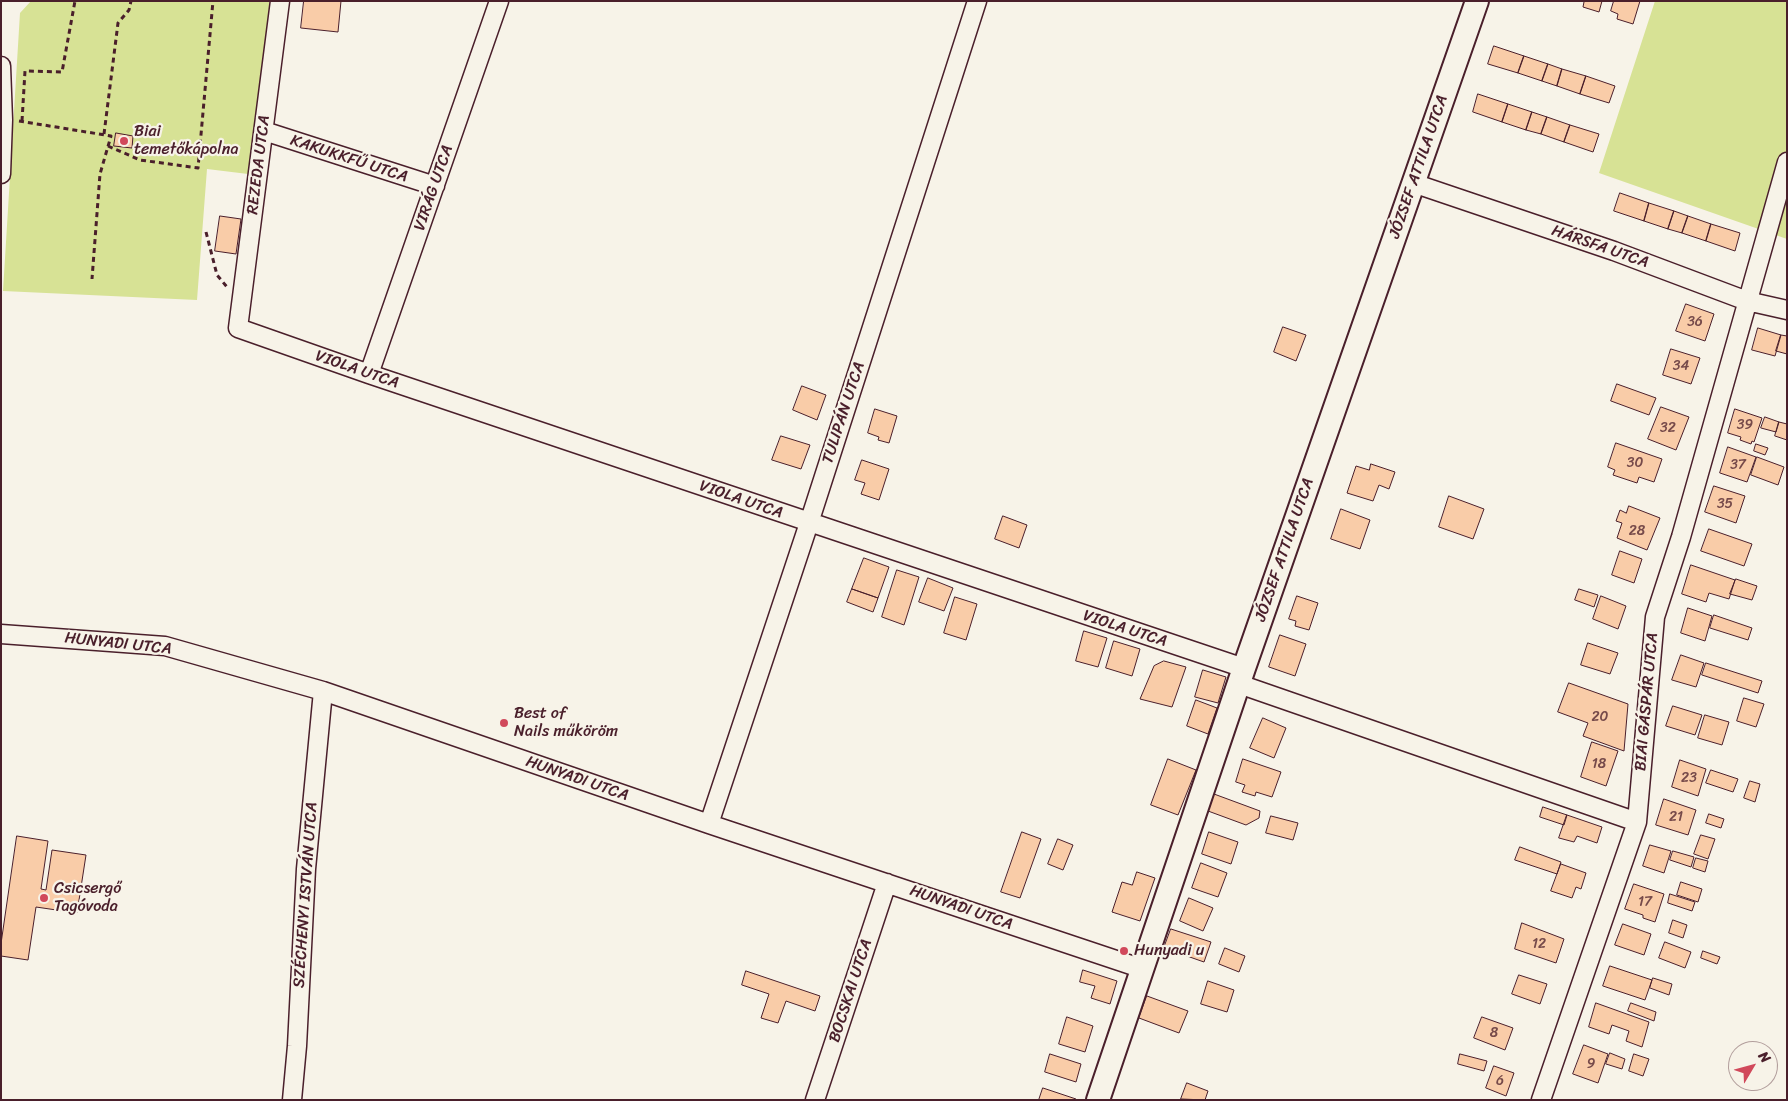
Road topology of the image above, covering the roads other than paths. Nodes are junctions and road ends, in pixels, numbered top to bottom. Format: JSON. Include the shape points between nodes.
{"nodes":[{"id":1,"x":280,"y":1,"type":"edge"},
{"id":2,"x":498,"y":1,"type":"edge"},
{"id":3,"x":977,"y":1,"type":"edge"},
{"id":4,"x":1478,"y":1,"type":"edge"},
{"id":5,"x":1,"y":66,"type":"edge"},
{"id":6,"x":264,"y":131,"type":"junction"},
{"id":7,"x":1787,"y":162,"type":"edge"},
{"id":8,"x":1,"y":174,"type":"edge"},
{"id":9,"x":1413,"y":183,"type":"junction"},
{"id":10,"x":435,"y":186,"type":"junction"},
{"id":11,"x":1746,"y":301,"type":"junction"},
{"id":12,"x":1787,"y":310,"type":"edge"},
{"id":13,"x":238,"y":328,"type":"joint"},
{"id":14,"x":369,"y":374,"type":"junction"},
{"id":15,"x":809,"y":523,"type":"junction"},
{"id":16,"x":1,"y":634,"type":"edge"},
{"id":17,"x":1242,"y":676,"type":"junction"},
{"id":18,"x":323,"y":691,"type":"junction"},
{"id":19,"x":1637,"y":822,"type":"junction"},
{"id":20,"x":709,"y":824,"type":"junction"},
{"id":21,"x":887,"y":883,"type":"junction"},
{"id":22,"x":1143,"y":969,"type":"junction"},
{"id":23,"x":1100,"y":1099,"type":"edge"},
{"id":24,"x":292,"y":1100,"type":"edge"},
{"id":25,"x":815,"y":1100,"type":"edge"},
{"id":26,"x":1541,"y":1100,"type":"edge"}],
"edges":[{"from":1,"to":6,"type":"street","name":"REZEDA UTCA"},
{"from":2,"to":10,"type":"street","name":"VIRÁG UTCA"},
{"from":3,"to":15,"type":"street","name":"TULIPÁN UTCA"},
{"from":4,"to":9,"type":"street","name":"JÓZSEF ATTILA UTCA"},
{"from":5,"to":8,"type":"street"},
{"from":6,"to":10,"type":"street","name":"KAKUKKFŰ UTCA"},
{"from":6,"to":13,"type":"street","name":"REZEDA UTCA"},
{"from":7,"to":11,"type":"street","name":"BIAI GÁSPÁR UTCA"},
{"from":9,"to":11,"type":"street","name":"HÁRSFA UTCA","via":[[1614,251]]},
{"from":9,"to":17,"type":"street","name":"JÓZSEF ATTILA UTCA"},
{"from":10,"to":14,"type":"street","name":"VIRÁG UTCA"},
{"from":11,"to":12,"type":"street","name":"HÁRSFA UTCA"},
{"from":11,"to":19,"type":"street","name":"BIAI GÁSPÁR UTCA","via":[[1681,537],[1655,617]]},
{"from":13,"to":14,"type":"street","name":"VIOLA UTCA"},
{"from":14,"to":15,"type":"street","name":"VIOLA UTCA"},
{"from":15,"to":17,"type":"street","name":"VIOLA UTCA"},
{"from":15,"to":20,"type":"street","name":"TULIPÁN UTCA"},
{"from":16,"to":18,"type":"street","name":"HUNYADI UTCA","via":[[165,646]]},
{"from":17,"to":19,"type":"street","name":"VIOLA UTCA"},
{"from":17,"to":22,"type":"street","name":"JÓZSEF ATTILA UTCA"},
{"from":18,"to":20,"type":"street","name":"HUNYADI UTCA"},
{"from":18,"to":24,"type":"street","name":"SZÉCHENYI ISTVÁN UTCA","via":[[306,869]]},
{"from":19,"to":26,"type":"street","name":"BIAI GÁSPÁR UTCA"},
{"from":20,"to":21,"type":"street","name":"HUNYADI UTCA"},
{"from":21,"to":22,"type":"street","name":"HUNYADI UTCA"},
{"from":21,"to":25,"type":"street","name":"BOCSKAI UTCA"},
{"from":22,"to":23,"type":"street","name":"JÓZSEF ATTILA UTCA"}]}
